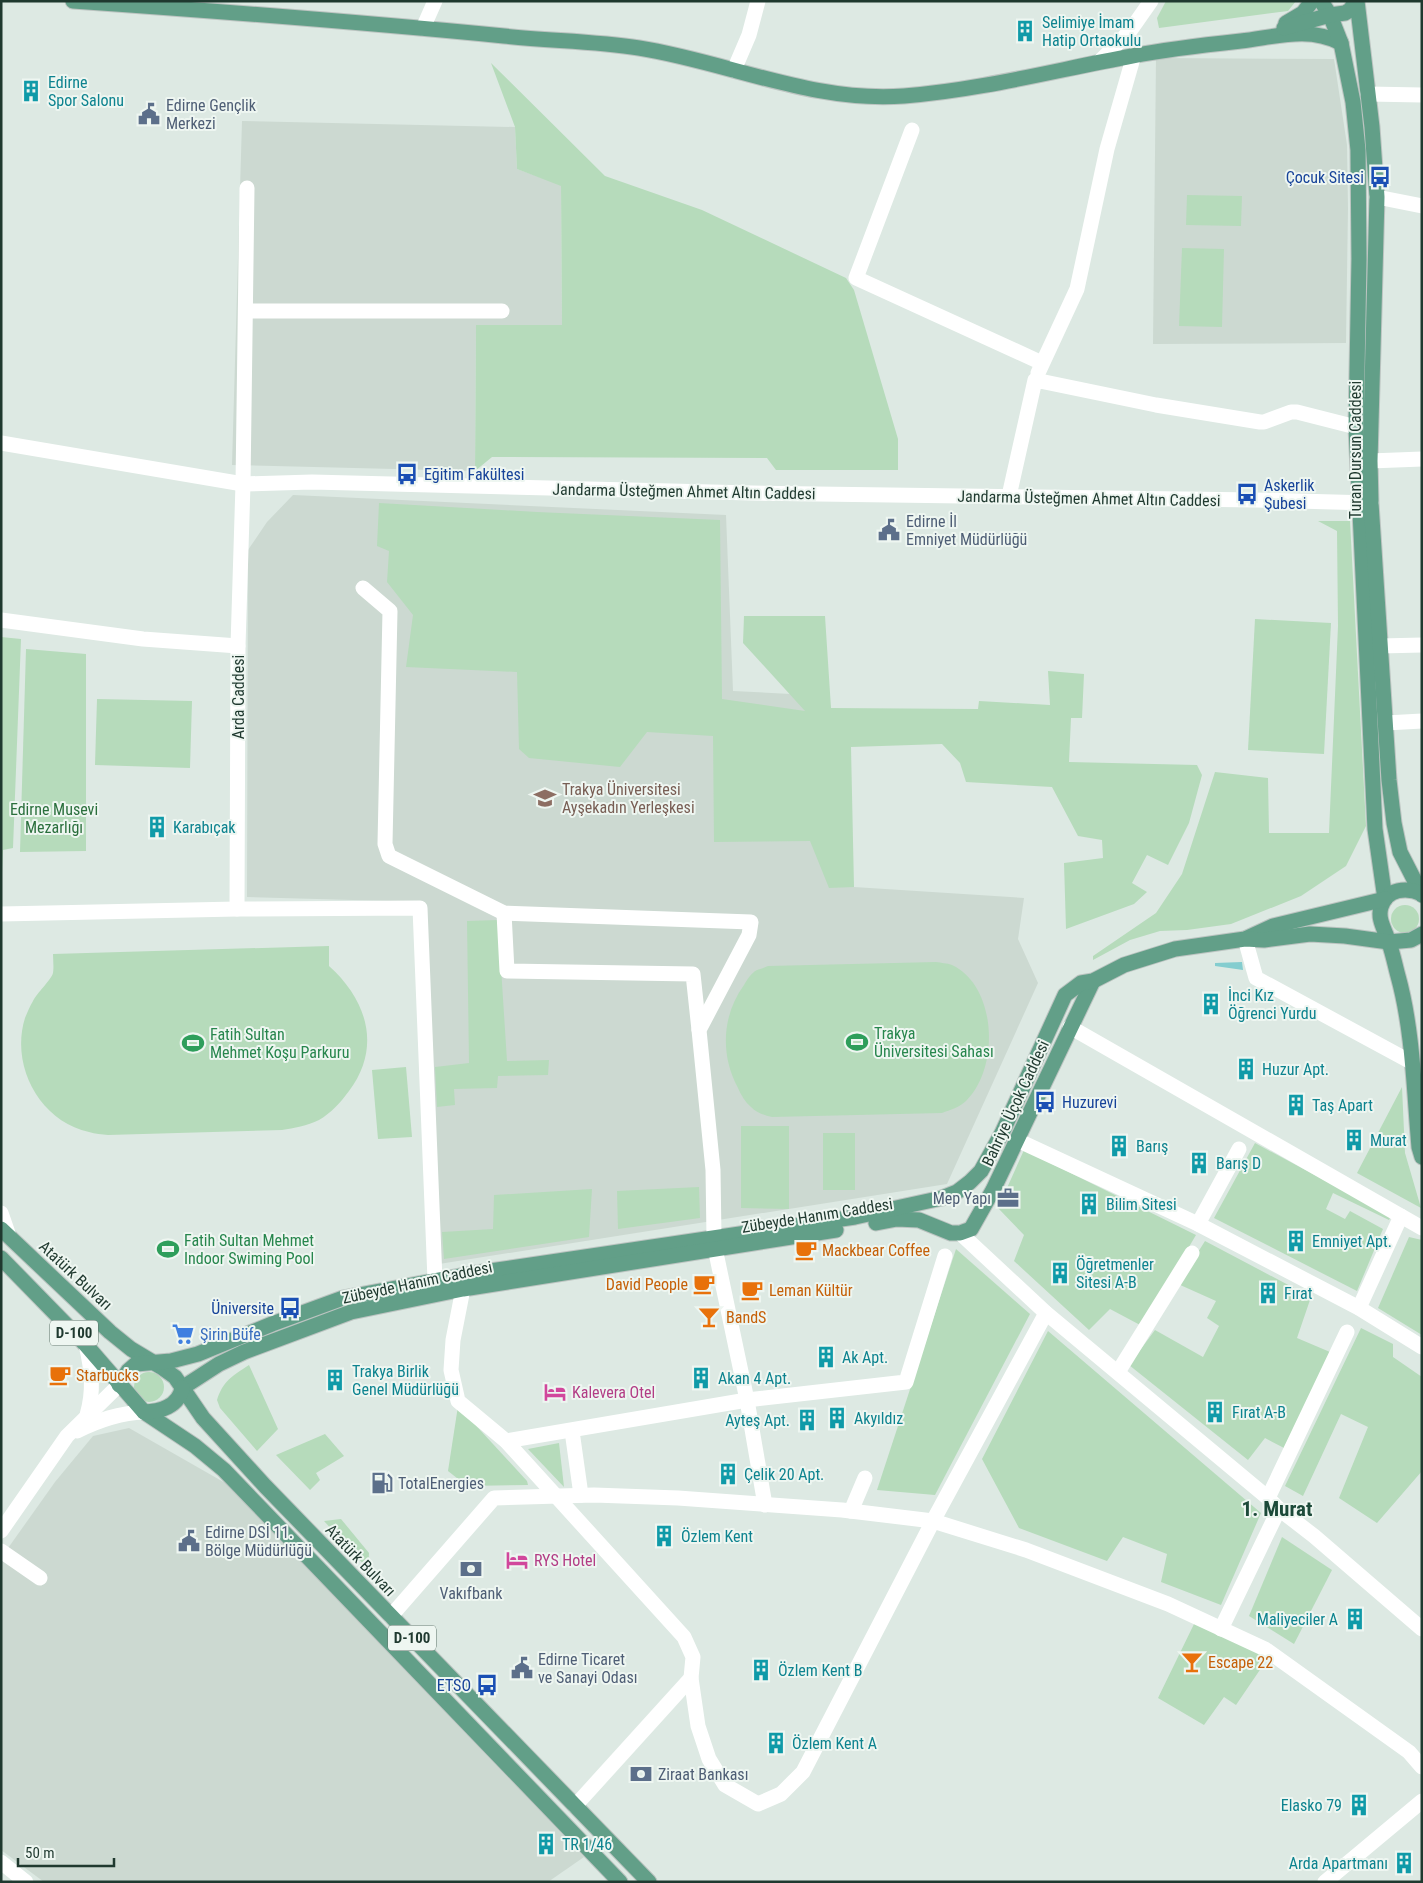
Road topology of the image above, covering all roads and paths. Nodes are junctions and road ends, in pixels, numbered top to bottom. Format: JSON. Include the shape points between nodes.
{"nodes":[{"id":1,"x":73,"y":1,"type":"edge"},
{"id":2,"x":435,"y":1,"type":"edge"},
{"id":3,"x":758,"y":1,"type":"edge"},
{"id":4,"x":1152,"y":1,"type":"edge"},
{"id":5,"x":1312,"y":1,"type":"edge"},
{"id":6,"x":1321,"y":1,"type":"edge"},
{"id":7,"x":1356,"y":1,"type":"edge"},
{"id":8,"x":1330,"y":15,"type":"junction"},
{"id":9,"x":423,"y":28,"type":"junction"},
{"id":10,"x":1273,"y":30,"type":"junction"},
{"id":11,"x":1260,"y":39,"type":"junction"},
{"id":12,"x":1341,"y":43,"type":"junction"},
{"id":13,"x":1134,"y":55,"type":"junction"},
{"id":14,"x":1099,"y":62,"type":"junction"},
{"id":15,"x":734,"y":70,"type":"junction"},
{"id":16,"x":1368,"y":94,"type":"junction"},
{"id":17,"x":1422,"y":95,"type":"edge"},
{"id":18,"x":912,"y":130,"type":"dead end"},
{"id":19,"x":247,"y":188,"type":"dead end"},
{"id":20,"x":1377,"y":197,"type":"junction"},
{"id":21,"x":1422,"y":206,"type":"edge"},
{"id":22,"x":246,"y":311,"type":"junction"},
{"id":23,"x":502,"y":311,"type":"dead end"},
{"id":24,"x":1042,"y":363,"type":"junction"},
{"id":25,"x":1036,"y":380,"type":"junction"},
{"id":26,"x":1356,"y":428,"type":"junction"},
{"id":27,"x":1,"y":443,"type":"edge"},
{"id":28,"x":1422,"y":459,"type":"edge"},
{"id":29,"x":1370,"y":461,"type":"junction"},
{"id":30,"x":243,"y":484,"type":"junction"},
{"id":31,"x":1008,"y":496,"type":"junction"},
{"id":32,"x":1364,"y":503,"type":"junction"},
{"id":33,"x":363,"y":588,"type":"dead end"},
{"id":34,"x":1,"y":620,"type":"edge"},
{"id":35,"x":1422,"y":645,"type":"edge"},
{"id":36,"x":238,"y":646,"type":"junction"},
{"id":37,"x":1380,"y":646,"type":"junction"},
{"id":38,"x":1422,"y":721,"type":"edge"},
{"id":39,"x":1386,"y":723,"type":"junction"},
{"id":40,"x":1421,"y":895,"type":"edge"},
{"id":41,"x":1385,"y":900,"type":"junction"},
{"id":42,"x":237,"y":909,"type":"junction"},
{"id":43,"x":504,"y":913,"type":"junction"},
{"id":44,"x":1,"y":914,"type":"edge"},
{"id":45,"x":1422,"y":934,"type":"edge"},
{"id":46,"x":1245,"y":939,"type":"junction"},
{"id":47,"x":1389,"y":942,"type":"junction"},
{"id":48,"x":1093,"y":981,"type":"junction"},
{"id":49,"x":1070,"y":1027,"type":"junction"},
{"id":50,"x":699,"y":1030,"type":"junction"},
{"id":51,"x":1411,"y":1062,"type":"junction"},
{"id":52,"x":1002,"y":1133,"type":"junction"},
{"id":53,"x":1017,"y":1140,"type":"junction"},
{"id":54,"x":1239,"y":1149,"type":"dead end"},
{"id":55,"x":1422,"y":1157,"type":"edge"},
{"id":56,"x":942,"y":1198,"type":"junction"},
{"id":57,"x":1,"y":1212,"type":"edge"},
{"id":58,"x":1401,"y":1216,"type":"junction"},
{"id":59,"x":1198,"y":1224,"type":"junction"},
{"id":60,"x":936,"y":1227,"type":"junction"},
{"id":61,"x":1422,"y":1228,"type":"edge"},
{"id":62,"x":5,"y":1232,"type":"edge"},
{"id":63,"x":960,"y":1233,"type":"junction"},
{"id":64,"x":715,"y":1243,"type":"junction"},
{"id":65,"x":1192,"y":1253,"type":"dead end"},
{"id":66,"x":946,"y":1256,"type":"dead end"},
{"id":67,"x":1,"y":1258,"type":"edge"},
{"id":68,"x":435,"y":1280,"type":"junction"},
{"id":69,"x":463,"y":1289,"type":"junction"},
{"id":70,"x":1359,"y":1308,"type":"junction"},
{"id":71,"x":1046,"y":1313,"type":"junction"},
{"id":72,"x":1347,"y":1332,"type":"dead end"},
{"id":73,"x":86,"y":1345,"type":"junction"},
{"id":74,"x":1422,"y":1347,"type":"edge"},
{"id":75,"x":152,"y":1362,"type":"junction"},
{"id":76,"x":1118,"y":1372,"type":"junction"},
{"id":77,"x":119,"y":1384,"type":"junction"},
{"id":78,"x":182,"y":1388,"type":"junction"},
{"id":79,"x":747,"y":1400,"type":"junction"},
{"id":80,"x":144,"y":1412,"type":"junction"},
{"id":81,"x":88,"y":1415,"type":"junction"},
{"id":82,"x":572,"y":1430,"type":"junction"},
{"id":83,"x":67,"y":1436,"type":"junction"},
{"id":84,"x":506,"y":1441,"type":"junction"},
{"id":85,"x":865,"y":1478,"type":"dead end"},
{"id":86,"x":556,"y":1495,"type":"junction"},
{"id":87,"x":581,"y":1495,"type":"junction"},
{"id":88,"x":1268,"y":1498,"type":"junction"},
{"id":89,"x":765,"y":1505,"type":"junction"},
{"id":90,"x":1279,"y":1509,"type":"junction"},
{"id":91,"x":851,"y":1511,"type":"junction"},
{"id":92,"x":933,"y":1521,"type":"junction"},
{"id":93,"x":1,"y":1531,"type":"edge"},
{"id":94,"x":1,"y":1551,"type":"edge"},
{"id":95,"x":40,"y":1578,"type":"dead end"},
{"id":96,"x":391,"y":1616,"type":"junction"},
{"id":97,"x":1221,"y":1629,"type":"junction"},
{"id":98,"x":1422,"y":1629,"type":"edge"},
{"id":99,"x":691,"y":1678,"type":"junction"},
{"id":100,"x":1422,"y":1767,"type":"edge"},
{"id":101,"x":1422,"y":1801,"type":"edge"},
{"id":102,"x":575,"y":1806,"type":"junction"},
{"id":103,"x":1,"y":1862,"type":"edge"},
{"id":104,"x":26,"y":1882,"type":"edge"},
{"id":105,"x":620,"y":1882,"type":"edge"},
{"id":106,"x":648,"y":1882,"type":"edge"},
{"id":107,"x":1325,"y":1882,"type":"edge"}],
"edges":[{"from":1,"to":9,"type":"main road"},
{"from":2,"to":9,"type":"street"},
{"from":3,"to":15,"type":"street","via":[[749,35]]},
{"from":4,"to":14,"type":"street","via":[[1130,31]]},
{"from":5,"to":10,"type":"main road","via":[[1303,12]]},
{"from":6,"to":8,"type":"main road","name":"Turan Dursun Caddesi"},
{"from":7,"to":8,"type":"main road","via":[[1345,13]]},
{"from":7,"to":16,"type":"main road","name":"Turan Dursun Caddesi"},
{"from":8,"to":10,"type":"main road"},
{"from":8,"to":12,"type":"main road","name":"Turan Dursun Caddesi"},
{"from":9,"to":15,"type":"main road","via":[[636,47]]},
{"from":10,"to":11,"type":"main road"},
{"from":11,"to":12,"type":"main road","via":[[1303,33],[1327,36]]},
{"from":11,"to":13,"type":"main road"},
{"from":12,"to":26,"type":"main road","name":"Turan Dursun Caddesi","via":[[1354,102],[1358,150]]},
{"from":13,"to":14,"type":"main road"},
{"from":13,"to":24,"type":"street","via":[[1107,149],[1077,289]]},
{"from":14,"to":15,"type":"main road","via":[[981,86],[889,97],[815,91]]},
{"from":16,"to":17,"type":"street"},
{"from":16,"to":20,"type":"main road","name":"Turan Dursun Caddesi"},
{"from":18,"to":24,"type":"street","via":[[856,278]]},
{"from":19,"to":22,"type":"street","name":"Arda Caddesi"},
{"from":20,"to":21,"type":"street"},
{"from":20,"to":29,"type":"main road","name":"Turan Dursun Caddesi"},
{"from":22,"to":23,"type":"street"},
{"from":22,"to":30,"type":"street","name":"Arda Caddesi"},
{"from":24,"to":25,"type":"street"},
{"from":25,"to":26,"type":"street","via":[[1260,422],[1297,412]]},
{"from":25,"to":31,"type":"street"},
{"from":26,"to":32,"type":"main road","name":"Turan Dursun Caddesi"},
{"from":27,"to":30,"type":"street","name":"Jandarma Üsteğmen Ahmet Altın Caddesi"},
{"from":28,"to":29,"type":"street"},
{"from":29,"to":32,"type":"main road","name":"Turan Dursun Caddesi"},
{"from":30,"to":31,"type":"street","name":"Jandarma Üsteğmen Ahmet Altın Caddesi","via":[[312,482]]},
{"from":30,"to":36,"type":"street","name":"Arda Caddesi"},
{"from":31,"to":32,"type":"street","name":"Jandarma Üsteğmen Ahmet Altın Caddesi"},
{"from":32,"to":37,"type":"main road","name":"Turan Dursun Caddesi"},
{"from":32,"to":41,"type":"main road","name":"Turan Dursun Caddesi","via":[[1375,829]]},
{"from":33,"to":43,"type":"street","via":[[390,611],[385,844],[389,856]]},
{"from":34,"to":36,"type":"street","via":[[143,639]]},
{"from":35,"to":37,"type":"street"},
{"from":36,"to":42,"type":"street","name":"Arda Caddesi"},
{"from":37,"to":39,"type":"main road","name":"Turan Dursun Caddesi"},
{"from":38,"to":39,"type":"street"},
{"from":39,"to":40,"type":"main road","name":"Turan Dursun Caddesi","via":[[1389,780],[1400,852]]},
{"from":40,"to":41,"type":"main road","name":"Bahriye Üçok Caddesi","via":[[1406,889],[1390,894]]},
{"from":41,"to":46,"type":"main road","name":"Bahriye Üçok Caddesi","via":[[1273,926]]},
{"from":41,"to":47,"type":"main road","name":"Turan Dursun Caddesi","via":[[1380,916]]},
{"from":42,"to":44,"type":"street"},
{"from":42,"to":68,"type":"street","via":[[420,908]]},
{"from":43,"to":50,"type":"street","via":[[507,971],[693,974]]},
{"from":43,"to":50,"type":"street","via":[[751,922],[749,935]]},
{"from":45,"to":47,"type":"main road","name":"Bahriye Üçok Caddesi","via":[[1411,940]]},
{"from":46,"to":47,"type":"main road","name":"Bahriye Üçok Caddesi","via":[[1310,934]]},
{"from":46,"to":48,"type":"main road","name":"Bahriye Üçok Caddesi","via":[[1175,949],[1124,965]]},
{"from":46,"to":51,"type":"street","via":[[1256,978]]},
{"from":47,"to":51,"type":"main road","name":"Turan Dursun Caddesi","via":[[1406,1004]]},
{"from":48,"to":49,"type":"main road","name":"Bahriye Üçok Caddesi"},
{"from":48,"to":52,"type":"main road","name":"Bahriye Üçok Caddesi","via":[[1081,983],[1065,995]]},
{"from":49,"to":53,"type":"main road","name":"Bahriye Üçok Caddesi"},
{"from":49,"to":58,"type":"street"},
{"from":50,"to":64,"type":"street","via":[[714,1170]]},
{"from":51,"to":55,"type":"main road","name":"Turan Dursun Caddesi"},
{"from":52,"to":53,"type":"main road"},
{"from":52,"to":56,"type":"main road","name":"Bahriye Üçok Caddesi","via":[[981,1171],[957,1192]]},
{"from":53,"to":59,"type":"street"},
{"from":53,"to":63,"type":"main road","name":"Bahriye Üçok Caddesi","via":[[972,1228]]},
{"from":54,"to":59,"type":"street"},
{"from":56,"to":60,"type":"main road","via":[[936,1213]]},
{"from":56,"to":64,"type":"main road","name":"Zübeyde Hanım Caddesi"},
{"from":57,"to":62,"type":"street"},
{"from":58,"to":61,"type":"street"},
{"from":58,"to":70,"type":"street"},
{"from":59,"to":70,"type":"street"},
{"from":60,"to":63,"type":"main road","name":"Zübeyde Hanım Caddesi"},
{"from":60,"to":64,"type":"main road","name":"Zübeyde Hanım Caddesi","via":[[919,1220],[897,1219],[801,1236]]},
{"from":62,"to":75,"type":"main road","name":"Atatürk Bulvarı","number":"D-100","via":[[110,1332]]},
{"from":63,"to":71,"type":"street","name":"Zübeyde Hanım Caddesi"},
{"from":64,"to":68,"type":"main road","name":"Zübeyde Hanım Caddesi"},
{"from":64,"to":69,"type":"main road","name":"Zübeyde Hanım Caddesi"},
{"from":64,"to":79,"type":"street"},
{"from":65,"to":76,"type":"street"},
{"from":66,"to":79,"type":"street","via":[[906,1382]]},
{"from":67,"to":73,"type":"main road","number":"D-100"},
{"from":68,"to":75,"type":"main road","name":"Zübeyde Hanım Caddesi","via":[[343,1298],[198,1354]]},
{"from":69,"to":78,"type":"main road","name":"Zübeyde Hanım Caddesi","via":[[351,1312],[244,1352]]},
{"from":69,"to":84,"type":"street","via":[[451,1370],[458,1401]]},
{"from":70,"to":74,"type":"street"},
{"from":71,"to":76,"type":"street","name":"Zübeyde Hanım Caddesi"},
{"from":71,"to":92,"type":"street"},
{"from":72,"to":88,"type":"street"},
{"from":73,"to":77,"type":"main road","number":"D-100"},
{"from":73,"to":81,"type":"street","via":[[92,1384]]},
{"from":75,"to":77,"type":"main road","via":[[136,1364]]},
{"from":75,"to":78,"type":"main road","name":"Atatürk Bulvarı","number":"D-100","via":[[168,1372]]},
{"from":76,"to":88,"type":"street","name":"Zübeyde Hanım Caddesi"},
{"from":77,"to":80,"type":"main road","number":"D-100"},
{"from":77,"to":81,"type":"street"},
{"from":78,"to":80,"type":"main road","via":[[175,1401],[164,1410]]},
{"from":78,"to":96,"type":"main road","name":"Atatürk Bulvarı","number":"D-100","via":[[203,1418],[258,1479]]},
{"from":79,"to":82,"type":"street"},
{"from":79,"to":89,"type":"street"},
{"from":80,"to":83,"type":"street","via":[[110,1417]]},
{"from":80,"to":105,"type":"main road","number":"D-100","via":[[224,1470]]},
{"from":81,"to":83,"type":"street"},
{"from":82,"to":84,"type":"street"},
{"from":82,"to":87,"type":"street"},
{"from":83,"to":93,"type":"street"},
{"from":84,"to":86,"type":"street"},
{"from":85,"to":91,"type":"street"},
{"from":86,"to":87,"type":"street"},
{"from":86,"to":96,"type":"street","via":[[494,1498]]},
{"from":86,"to":99,"type":"street","via":[[684,1637],[693,1657]]},
{"from":87,"to":89,"type":"street"},
{"from":88,"to":90,"type":"street","name":"Zübeyde Hanım Caddesi"},
{"from":89,"to":91,"type":"street"},
{"from":90,"to":97,"type":"street"},
{"from":90,"to":98,"type":"street","name":"Zübeyde Hanım Caddesi"},
{"from":91,"to":92,"type":"street"},
{"from":92,"to":97,"type":"street","via":[[1026,1550],[1168,1604]]},
{"from":92,"to":99,"type":"street","via":[[802,1772],[781,1794],[758,1804],[725,1785],[709,1759],[698,1726]]},
{"from":94,"to":95,"type":"street"},
{"from":96,"to":102,"type":"main road","name":"Atatürk Bulvarı","number":"D-100"},
{"from":97,"to":100,"type":"street","via":[[1265,1649],[1409,1752]]},
{"from":99,"to":102,"type":"street"},
{"from":101,"to":107,"type":"street"},
{"from":102,"to":106,"type":"main road","name":"Atatürk Bulvarı","number":"D-100"},
{"from":103,"to":104,"type":"street"}]}
